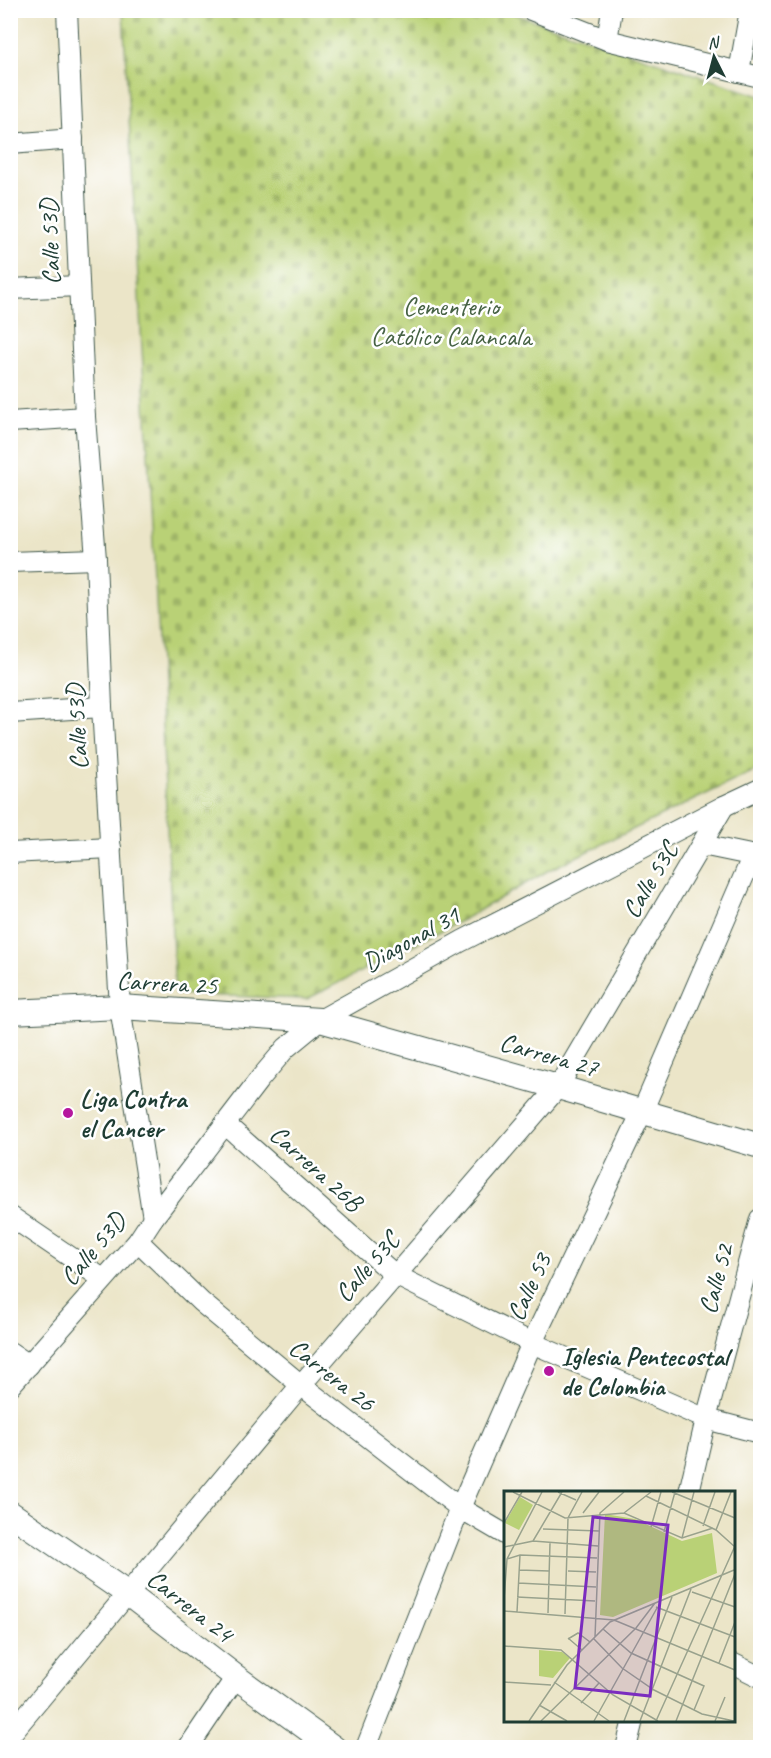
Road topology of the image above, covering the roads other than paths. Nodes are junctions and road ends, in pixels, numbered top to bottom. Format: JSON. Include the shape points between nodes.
{"nodes":[{"id":1,"x":67,"y":10,"type":"edge"},
{"id":2,"x":531,"y":10,"type":"edge"},
{"id":3,"x":612,"y":10,"type":"edge"},
{"id":4,"x":750,"y":10,"type":"edge"},
{"id":5,"x":607,"y":40,"type":"junction"},
{"id":6,"x":739,"y":72,"type":"junction"},
{"id":7,"x":760,"y":77,"type":"edge"},
{"id":8,"x":73,"y":139,"type":"junction"},
{"id":9,"x":10,"y":144,"type":"edge"},
{"id":10,"x":79,"y":286,"type":"junction"},
{"id":11,"x":10,"y":289,"type":"edge"},
{"id":12,"x":85,"y":417,"type":"junction"},
{"id":13,"x":10,"y":422,"type":"edge"},
{"id":14,"x":96,"y":559,"type":"junction"},
{"id":15,"x":10,"y":562,"type":"edge"},
{"id":16,"x":102,"y":707,"type":"junction"},
{"id":17,"x":10,"y":713,"type":"edge"},
{"id":18,"x":760,"y":789,"type":"edge"},
{"id":19,"x":724,"y":806,"type":"junction"},
{"id":20,"x":702,"y":845,"type":"junction"},
{"id":21,"x":111,"y":848,"type":"junction"},
{"id":22,"x":10,"y":853,"type":"edge"},
{"id":23,"x":757,"y":856,"type":"edge"},
{"id":24,"x":120,"y":1007,"type":"junction"},
{"id":25,"x":10,"y":1012,"type":"edge"},
{"id":26,"x":320,"y":1020,"type":"junction"},
{"id":27,"x":558,"y":1087,"type":"junction"},
{"id":28,"x":642,"y":1112,"type":"junction"},
{"id":29,"x":225,"y":1124,"type":"junction"},
{"id":30,"x":760,"y":1146,"type":"edge"},
{"id":31,"x":11,"y":1218,"type":"edge"},
{"id":32,"x":153,"y":1218,"type":"junction"},
{"id":33,"x":760,"y":1219,"type":"edge"},
{"id":34,"x":138,"y":1241,"type":"junction"},
{"id":35,"x":395,"y":1275,"type":"junction"},
{"id":36,"x":103,"y":1279,"type":"junction"},
{"id":37,"x":532,"y":1343,"type":"junction"},
{"id":38,"x":10,"y":1352,"type":"edge"},
{"id":39,"x":29,"y":1365,"type":"junction"},
{"id":40,"x":10,"y":1386,"type":"edge"},
{"id":41,"x":301,"y":1386,"type":"junction"},
{"id":42,"x":706,"y":1419,"type":"junction"},
{"id":43,"x":760,"y":1433,"type":"edge"},
{"id":44,"x":688,"y":1491,"type":"edge"},
{"id":45,"x":460,"y":1508,"type":"junction"},
{"id":46,"x":10,"y":1513,"type":"edge"},
{"id":47,"x":504,"y":1534,"type":"edge"},
{"id":48,"x":128,"y":1594,"type":"junction"},
{"id":49,"x":735,"y":1664,"type":"edge"},
{"id":50,"x":236,"y":1677,"type":"junction"},
{"id":51,"x":760,"y":1677,"type":"edge"},
{"id":52,"x":632,"y":1722,"type":"edge"},
{"id":53,"x":10,"y":1735,"type":"edge"},
{"id":54,"x":188,"y":1748,"type":"edge"},
{"id":55,"x":334,"y":1748,"type":"edge"},
{"id":56,"x":366,"y":1748,"type":"edge"},
{"id":57,"x":626,"y":1748,"type":"edge"}],
"edges":[{"from":1,"to":8,"type":"street","name":"Calle 53D"},
{"from":2,"to":5,"type":"street"},
{"from":3,"to":5,"type":"street"},
{"from":4,"to":6,"type":"street"},
{"from":5,"to":6,"type":"street"},
{"from":6,"to":7,"type":"street"},
{"from":8,"to":9,"type":"street"},
{"from":8,"to":10,"type":"street","name":"Calle 53D"},
{"from":10,"to":11,"type":"street"},
{"from":10,"to":12,"type":"street","name":"Calle 53D"},
{"from":12,"to":13,"type":"street"},
{"from":12,"to":14,"type":"street","name":"Calle 53D"},
{"from":14,"to":15,"type":"street"},
{"from":14,"to":16,"type":"street","name":"Calle 53D"},
{"from":16,"to":17,"type":"street"},
{"from":16,"to":21,"type":"street","name":"Calle 53D"},
{"from":18,"to":19,"type":"street","name":"Diagonal 31"},
{"from":19,"to":20,"type":"street","name":"Calle 53C"},
{"from":19,"to":26,"type":"street","name":"Diagonal 31","via":[[462,941]]},
{"from":20,"to":23,"type":"street"},
{"from":20,"to":27,"type":"street","name":"Calle 53C"},
{"from":21,"to":22,"type":"street"},
{"from":21,"to":24,"type":"street","name":"Calle 53D"},
{"from":23,"to":28,"type":"street","name":"Calle 53"},
{"from":24,"to":25,"type":"street","name":"Carrera 25"},
{"from":24,"to":26,"type":"street","name":"Carrera 25"},
{"from":24,"to":32,"type":"street","name":"Calle 53D"},
{"from":26,"to":27,"type":"street","name":"Carrera 27"},
{"from":26,"to":29,"type":"street","name":"Diagonal 31","via":[[286,1048]]},
{"from":27,"to":28,"type":"street","name":"Carrera 27"},
{"from":27,"to":35,"type":"street","name":"Calle 53C"},
{"from":28,"to":30,"type":"street","name":"Carrera 27"},
{"from":28,"to":37,"type":"street","name":"Calle 53"},
{"from":29,"to":32,"type":"street","name":"Diagonal 31"},
{"from":29,"to":35,"type":"street","name":"Carrera 26B"},
{"from":31,"to":36,"type":"street"},
{"from":32,"to":34,"type":"street","name":"Calle 53D"},
{"from":33,"to":42,"type":"street","name":"Calle 52"},
{"from":34,"to":36,"type":"street","name":"Calle 53D"},
{"from":34,"to":41,"type":"street","name":"Carrera 26","via":[[201,1302]]},
{"from":35,"to":37,"type":"street","name":"Carrera 26B"},
{"from":35,"to":41,"type":"street","name":"Calle 53C"},
{"from":36,"to":39,"type":"street","name":"Calle 53D"},
{"from":37,"to":42,"type":"street","name":"Carrera 26B"},
{"from":37,"to":45,"type":"street","name":"Calle 53"},
{"from":38,"to":39,"type":"street"},
{"from":39,"to":40,"type":"street","name":"Calle 53D"},
{"from":41,"to":45,"type":"street","name":"Carrera 26"},
{"from":41,"to":48,"type":"street","name":"Calle 53C"},
{"from":42,"to":43,"type":"street","name":"Carrera 26B"},
{"from":42,"to":44,"type":"street","name":"Calle 52"},
{"from":45,"to":47,"type":"street","name":"Carrera 26"},
{"from":45,"to":56,"type":"street","name":"Calle 53"},
{"from":46,"to":48,"type":"street","name":"Carrera 24"},
{"from":48,"to":50,"type":"street","name":"Carrera 24"},
{"from":48,"to":53,"type":"street","name":"Calle 53C"},
{"from":49,"to":51,"type":"street"},
{"from":50,"to":54,"type":"street"},
{"from":50,"to":55,"type":"street","name":"Carrera 24"},
{"from":52,"to":57,"type":"street"}]}
